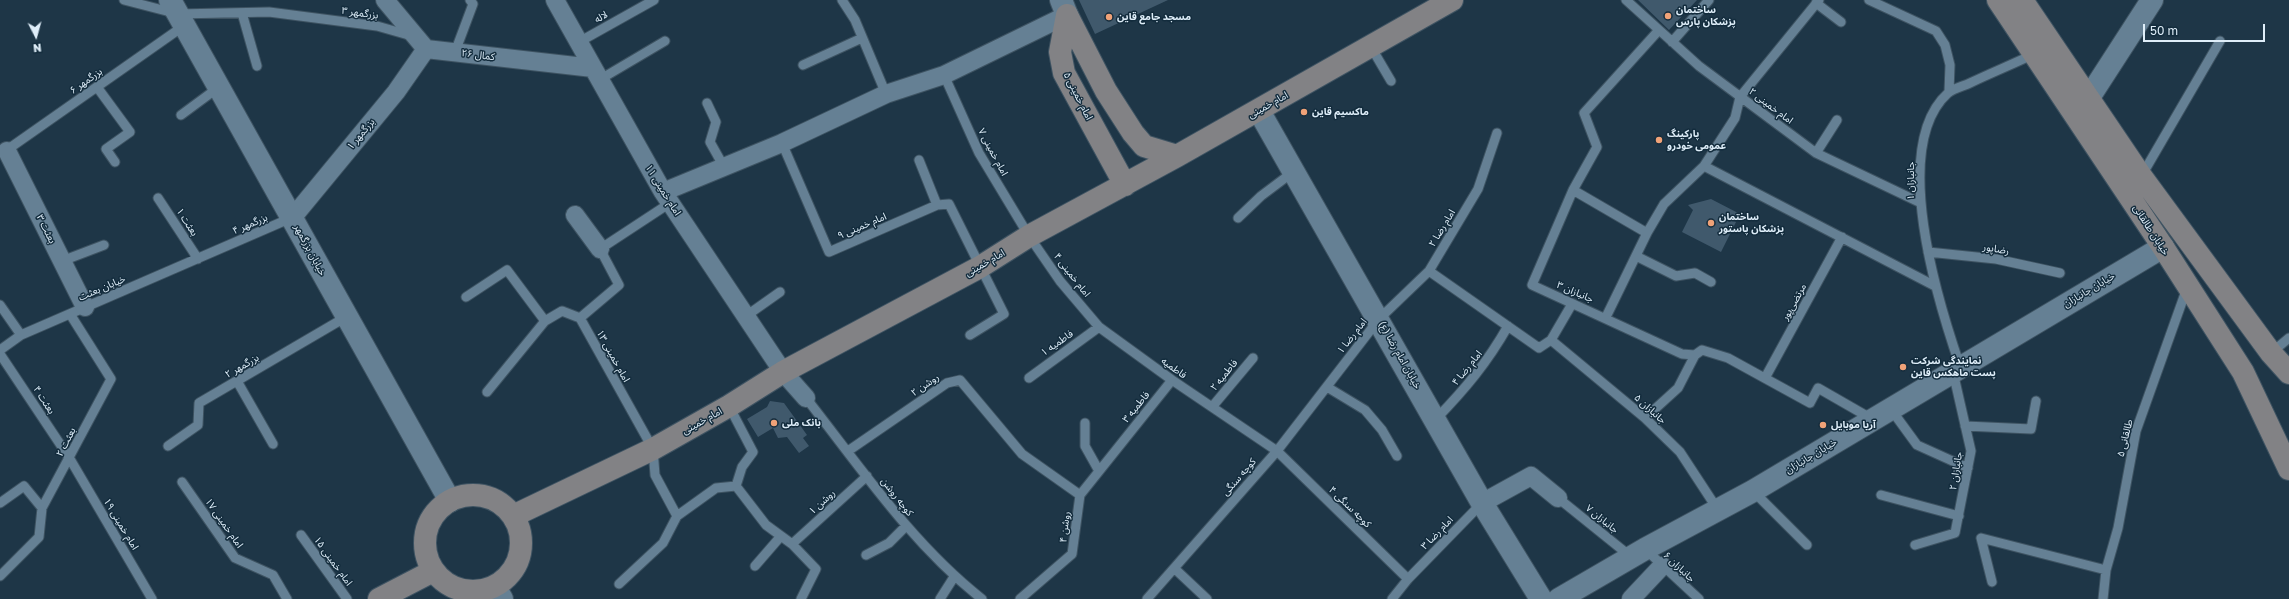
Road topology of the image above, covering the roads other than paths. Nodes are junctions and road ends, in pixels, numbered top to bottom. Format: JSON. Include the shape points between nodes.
{"nodes":[{"id":1,"x":124,"y":0,"type":"edge"},
{"id":2,"x":385,"y":0,"type":"edge"},
{"id":3,"x":470,"y":0,"type":"edge"},
{"id":4,"x":555,"y":0,"type":"edge"},
{"id":5,"x":654,"y":0,"type":"edge"},
{"id":6,"x":842,"y":0,"type":"edge"},
{"id":7,"x":1452,"y":0,"type":"edge"},
{"id":8,"x":1626,"y":0,"type":"edge"},
{"id":9,"x":1709,"y":0,"type":"edge"},
{"id":10,"x":1869,"y":0,"type":"edge"},
{"id":11,"x":1998,"y":0,"type":"edge"},
{"id":12,"x":2022,"y":0,"type":"edge"},
{"id":13,"x":2152,"y":0,"type":"edge"},
{"id":14,"x":1818,"y":2,"type":"edge"},
{"id":15,"x":1064,"y":8,"type":"edge"},
{"id":16,"x":178,"y":9,"type":"edge"},
{"id":17,"x":242,"y":13,"type":"junction"},
{"id":18,"x":1841,"y":22,"type":"dead end"},
{"id":19,"x":1659,"y":30,"type":"junction"},
{"id":20,"x":862,"y":38,"type":"junction"},
{"id":21,"x":665,"y":41,"type":"dead end"},
{"id":22,"x":2220,"y":41,"type":"dead end"},
{"id":23,"x":579,"y":42,"type":"junction"},
{"id":24,"x":1672,"y":42,"type":"junction"},
{"id":25,"x":421,"y":43,"type":"junction"},
{"id":26,"x":1371,"y":47,"type":"junction"},
{"id":27,"x":455,"y":52,"type":"junction"},
{"id":28,"x":2035,"y":53,"type":"junction"},
{"id":29,"x":803,"y":65,"type":"dead end"},
{"id":30,"x":257,"y":66,"type":"dead end"},
{"id":31,"x":596,"y":74,"type":"junction"},
{"id":32,"x":944,"y":75,"type":"junction"},
{"id":33,"x":1391,"y":80,"type":"dead end"},
{"id":34,"x":97,"y":87,"type":"junction"},
{"id":35,"x":219,"y":87,"type":"junction"},
{"id":36,"x":1949,"y":92,"type":"junction"},
{"id":37,"x":886,"y":94,"type":"junction"},
{"id":38,"x":1740,"y":97,"type":"junction"},
{"id":39,"x":2088,"y":99,"type":"junction"},
{"id":40,"x":708,"y":103,"type":"dead end"},
{"id":41,"x":1259,"y":110,"type":"junction"},
{"id":42,"x":181,"y":115,"type":"dead end"},
{"id":43,"x":1838,"y":120,"type":"dead end"},
{"id":44,"x":1497,"y":132,"type":"dead end"},
{"id":45,"x":782,"y":143,"type":"junction"},
{"id":46,"x":3,"y":153,"type":"edge"},
{"id":47,"x":1816,"y":153,"type":"junction"},
{"id":48,"x":1177,"y":156,"type":"junction"},
{"id":49,"x":919,"y":160,"type":"dead end"},
{"id":50,"x":115,"y":162,"type":"dead end"},
{"id":51,"x":1704,"y":166,"type":"junction"},
{"id":52,"x":724,"y":167,"type":"junction"},
{"id":53,"x":1294,"y":171,"type":"junction"},
{"id":54,"x":2141,"y":176,"type":"junction"},
{"id":55,"x":1125,"y":185,"type":"junction"},
{"id":56,"x":1573,"y":190,"type":"junction"},
{"id":57,"x":158,"y":198,"type":"dead end"},
{"id":58,"x":667,"y":198,"type":"junction"},
{"id":59,"x":1921,"y":203,"type":"junction"},
{"id":60,"x":937,"y":205,"type":"junction"},
{"id":61,"x":575,"y":215,"type":"dead end"},
{"id":62,"x":293,"y":217,"type":"junction"},
{"id":63,"x":1238,"y":218,"type":"dead end"},
{"id":64,"x":2182,"y":232,"type":"junction"},
{"id":65,"x":1647,"y":233,"type":"junction"},
{"id":66,"x":1029,"y":236,"type":"junction"},
{"id":67,"x":1842,"y":237,"type":"junction"},
{"id":68,"x":104,"y":245,"type":"dead end"},
{"id":69,"x":2163,"y":247,"type":"junction"},
{"id":70,"x":600,"y":249,"type":"junction"},
{"id":71,"x":215,"y":251,"type":"joint"},
{"id":72,"x":1928,"y":252,"type":"junction"},
{"id":73,"x":1636,"y":256,"type":"junction"},
{"id":74,"x":198,"y":258,"type":"junction"},
{"id":75,"x":62,"y":261,"type":"junction"},
{"id":76,"x":980,"y":267,"type":"junction"},
{"id":77,"x":1429,"y":271,"type":"junction"},
{"id":78,"x":2060,"y":273,"type":"dead end"},
{"id":79,"x":1711,"y":282,"type":"dead end"},
{"id":80,"x":1935,"y":286,"type":"junction"},
{"id":81,"x":2188,"y":287,"type":"junction"},
{"id":82,"x":780,"y":292,"type":"dead end"},
{"id":83,"x":466,"y":297,"type":"dead end"},
{"id":84,"x":1572,"y":304,"type":"junction"},
{"id":85,"x":0,"y":305,"type":"edge"},
{"id":86,"x":78,"y":310,"type":"junction"},
{"id":87,"x":746,"y":316,"type":"junction"},
{"id":88,"x":1606,"y":317,"type":"junction"},
{"id":89,"x":346,"y":318,"type":"junction"},
{"id":90,"x":580,"y":318,"type":"junction"},
{"id":91,"x":1380,"y":319,"type":"junction"},
{"id":92,"x":544,"y":321,"type":"junction"},
{"id":93,"x":1099,"y":326,"type":"junction"},
{"id":94,"x":1508,"y":326,"type":"junction"},
{"id":95,"x":21,"y":335,"type":"junction"},
{"id":96,"x":970,"y":335,"type":"dead end"},
{"id":97,"x":2289,"y":338,"type":"edge"},
{"id":98,"x":1551,"y":340,"type":"junction"},
{"id":99,"x":0,"y":350,"type":"edge"},
{"id":100,"x":2271,"y":352,"type":"junction"},
{"id":101,"x":0,"y":354,"type":"edge"},
{"id":102,"x":1695,"y":355,"type":"junction"},
{"id":103,"x":1253,"y":358,"type":"dead end"},
{"id":104,"x":1342,"y":367,"type":"joint"},
{"id":105,"x":1956,"y":369,"type":"junction"},
{"id":106,"x":784,"y":372,"type":"junction"},
{"id":107,"x":2289,"y":373,"type":"edge"},
{"id":108,"x":1029,"y":378,"type":"dead end"},
{"id":109,"x":1765,"y":378,"type":"junction"},
{"id":110,"x":1172,"y":380,"type":"junction"},
{"id":111,"x":237,"y":381,"type":"junction"},
{"id":112,"x":1327,"y":387,"type":"junction"},
{"id":113,"x":487,"y":392,"type":"dead end"},
{"id":114,"x":806,"y":398,"type":"joint"},
{"id":115,"x":2036,"y":401,"type":"dead end"},
{"id":116,"x":729,"y":406,"type":"junction"},
{"id":117,"x":1212,"y":407,"type":"junction"},
{"id":118,"x":1881,"y":414,"type":"junction"},
{"id":119,"x":1645,"y":418,"type":"junction"},
{"id":120,"x":1436,"y":419,"type":"junction"},
{"id":121,"x":1085,"y":423,"type":"dead end"},
{"id":122,"x":1238,"y":425,"type":"joint"},
{"id":123,"x":1965,"y":426,"type":"junction"},
{"id":124,"x":272,"y":444,"type":"dead end"},
{"id":125,"x":168,"y":446,"type":"dead end"},
{"id":126,"x":1118,"y":447,"type":"joint"},
{"id":127,"x":653,"y":449,"type":"junction"},
{"id":128,"x":1277,"y":451,"type":"junction"},
{"id":129,"x":848,"y":452,"type":"junction"},
{"id":130,"x":1398,"y":456,"type":"dead end"},
{"id":131,"x":70,"y":459,"type":"junction"},
{"id":132,"x":1968,"y":468,"type":"junction"},
{"id":133,"x":1099,"y":470,"type":"junction"},
{"id":134,"x":2289,"y":470,"type":"edge"},
{"id":135,"x":867,"y":476,"type":"junction"},
{"id":136,"x":182,"y":482,"type":"dead end"},
{"id":137,"x":736,"y":486,"type":"junction"},
{"id":138,"x":1753,"y":490,"type":"junction"},
{"id":139,"x":1080,"y":495,"type":"junction"},
{"id":140,"x":1881,"y":495,"type":"dead end"},
{"id":141,"x":1558,"y":498,"type":"joint"},
{"id":142,"x":450,"y":501,"type":"junction"},
{"id":143,"x":0,"y":503,"type":"edge"},
{"id":144,"x":1482,"y":503,"type":"junction"},
{"id":145,"x":42,"y":508,"type":"junction"},
{"id":146,"x":1718,"y":510,"type":"junction"},
{"id":147,"x":513,"y":516,"type":"junction"},
{"id":148,"x":677,"y":516,"type":"junction"},
{"id":149,"x":1958,"y":516,"type":"junction"},
{"id":150,"x":906,"y":526,"type":"junction"},
{"id":151,"x":301,"y":535,"type":"dead end"},
{"id":152,"x":781,"y":536,"type":"junction"},
{"id":153,"x":792,"y":544,"type":"junction"},
{"id":154,"x":1807,"y":545,"type":"dead end"},
{"id":155,"x":1915,"y":545,"type":"dead end"},
{"id":156,"x":1638,"y":553,"type":"junction"},
{"id":157,"x":866,"y":555,"type":"dead end"},
{"id":158,"x":755,"y":566,"type":"dead end"},
{"id":159,"x":1662,"y":566,"type":"junction"},
{"id":160,"x":1174,"y":568,"type":"junction"},
{"id":161,"x":2106,"y":570,"type":"junction"},
{"id":162,"x":433,"y":571,"type":"junction"},
{"id":163,"x":0,"y":576,"type":"edge"},
{"id":164,"x":954,"y":577,"type":"junction"},
{"id":165,"x":1408,"y":578,"type":"junction"},
{"id":166,"x":1992,"y":582,"type":"dead end"},
{"id":167,"x":619,"y":584,"type":"dead end"},
{"id":168,"x":498,"y":593,"type":"edge"},
{"id":169,"x":152,"y":599,"type":"edge"},
{"id":170,"x":287,"y":599,"type":"edge"},
{"id":171,"x":347,"y":599,"type":"edge"},
{"id":172,"x":379,"y":599,"type":"edge"},
{"id":173,"x":801,"y":599,"type":"edge"},
{"id":174,"x":940,"y":599,"type":"edge"},
{"id":175,"x":982,"y":599,"type":"edge"},
{"id":176,"x":1020,"y":599,"type":"edge"},
{"id":177,"x":1147,"y":599,"type":"edge"},
{"id":178,"x":1207,"y":599,"type":"edge"},
{"id":179,"x":1392,"y":599,"type":"edge"},
{"id":180,"x":1541,"y":599,"type":"edge"},
{"id":181,"x":1559,"y":599,"type":"edge"},
{"id":182,"x":1631,"y":599,"type":"edge"},
{"id":183,"x":1699,"y":599,"type":"edge"},
{"id":184,"x":2103,"y":599,"type":"edge"}],
"edges":[{"from":1,"to":16,"type":"lane","name":"بزرگمهر ۳"},
{"from":2,"to":25,"type":"street"},
{"from":3,"to":27,"type":"lane","via":[[472,4]]},
{"from":4,"to":23,"type":"street","name":"امام خمینی ۱۱"},
{"from":5,"to":23,"type":"lane","name":"لاله"},
{"from":6,"to":20,"type":"lane","via":[[855,20]]},
{"from":7,"to":26,"type":"main road","name":"امام خمینی"},
{"from":8,"to":19,"type":"lane","name":"امام خمینی ۲"},
{"from":9,"to":24,"type":"lane"},
{"from":10,"to":36,"type":"lane","via":[[1936,31],[1945,45],[1950,65]]},
{"from":11,"to":28,"type":"main road","name":"خیابان طالقانی"},
{"from":12,"to":39,"type":"main road"},
{"from":13,"to":39,"type":"street"},
{"from":14,"to":18,"type":"lane"},
{"from":14,"to":38,"type":"lane"},
{"from":15,"to":32,"type":"street"},
{"from":15,"to":48,"type":"main road","via":[[1106,91],[1133,133],[1144,146]]},
{"from":15,"to":55,"type":"main road","name":"امام خمینی ۵","via":[[1060,52],[1064,73]]},
{"from":16,"to":17,"type":"lane","name":"بزرگمهر ۳"},
{"from":16,"to":34,"type":"lane","name":"بزرگمهر ۶"},
{"from":16,"to":35,"type":"street","name":"خیابان بزرگمهر"},
{"from":17,"to":25,"type":"lane","name":"بزرگمهر ۳","via":[[268,12],[377,26]]},
{"from":17,"to":30,"type":"lane"},
{"from":19,"to":24,"type":"lane","name":"امام خمینی ۲"},
{"from":19,"to":56,"type":"lane","name":"جانبازان ۳","via":[[1584,113],[1597,147]]},
{"from":20,"to":29,"type":"lane"},
{"from":20,"to":37,"type":"lane"},
{"from":21,"to":31,"type":"lane"},
{"from":22,"to":54,"type":"lane"},
{"from":23,"to":31,"type":"street","name":"امام خمینی ۱۱"},
{"from":24,"to":38,"type":"lane","name":"امام خمینی ۲"},
{"from":25,"to":27,"type":"street","name":"کمال ۲۶"},
{"from":25,"to":62,"type":"street","name":"بزرگمهر ۱","via":[[396,92]]},
{"from":26,"to":33,"type":"lane"},
{"from":26,"to":41,"type":"main road","name":"امام خمینی"},
{"from":27,"to":31,"type":"street","name":"کمال ۲۶"},
{"from":28,"to":36,"type":"lane","name":"جانبازان ۱"},
{"from":28,"to":69,"type":"main road","name":"خیابان طالقانی"},
{"from":31,"to":58,"type":"street","name":"امام خمینی ۱۱"},
{"from":32,"to":37,"type":"street"},
{"from":32,"to":66,"type":"lane","name":"امام خمینی ۷","via":[[979,153]]},
{"from":34,"to":46,"type":"lane","name":"بزرگمهر ۶"},
{"from":34,"to":50,"type":"lane","via":[[130,132],[106,149]]},
{"from":35,"to":42,"type":"lane"},
{"from":35,"to":62,"type":"street","name":"خیابان بزرگمهر"},
{"from":36,"to":59,"type":"lane","name":"جانبازان ۱","via":[[1934,111],[1922,147]]},
{"from":37,"to":45,"type":"street"},
{"from":38,"to":47,"type":"lane","name":"امام خمینی ۲"},
{"from":38,"to":51,"type":"lane","via":[[1735,118]]},
{"from":39,"to":54,"type":"main road"},
{"from":40,"to":52,"type":"lane","via":[[716,122],[710,142]]},
{"from":41,"to":48,"type":"main road","name":"امام خمینی"},
{"from":41,"to":53,"type":"street","name":"خیابان امام رضا (ع)"},
{"from":43,"to":47,"type":"lane"},
{"from":44,"to":77,"type":"lane","name":"امام رضا ۲","via":[[1478,189]]},
{"from":45,"to":52,"type":"street"},
{"from":45,"to":60,"type":"lane","name":"امام خمینی ۹","via":[[829,252]]},
{"from":46,"to":75,"type":"street","name":"بعثت ۳"},
{"from":47,"to":59,"type":"lane","name":"امام خمینی ۲"},
{"from":48,"to":55,"type":"main road","name":"امام خمینی"},
{"from":49,"to":60,"type":"lane"},
{"from":51,"to":65,"type":"lane","via":[[1664,204]]},
{"from":51,"to":67,"type":"lane"},
{"from":52,"to":58,"type":"street"},
{"from":53,"to":63,"type":"lane","via":[[1260,196]]},
{"from":53,"to":91,"type":"street","name":"خیابان امام رضا (ع)"},
{"from":54,"to":64,"type":"main road"},
{"from":55,"to":66,"type":"main road","name":"امام خمینی"},
{"from":56,"to":65,"type":"lane"},
{"from":56,"to":84,"type":"lane","name":"جانبازان ۳","via":[[1532,285]]},
{"from":57,"to":74,"type":"lane","name":"بعثت ۱"},
{"from":58,"to":70,"type":"lane"},
{"from":58,"to":87,"type":"street","name":"امام خمینی ۱۱"},
{"from":59,"to":72,"type":"lane","name":"جانبازان ۱"},
{"from":60,"to":76,"type":"lane","via":[[949,204]]},
{"from":61,"to":70,"type":"street"},
{"from":62,"to":71,"type":"lane","name":"بزرگمهر ۴"},
{"from":62,"to":89,"type":"street","name":"خیابان بزرگمهر"},
{"from":64,"to":69,"type":"main road"},
{"from":64,"to":100,"type":"main road"},
{"from":65,"to":73,"type":"lane"},
{"from":66,"to":76,"type":"main road","name":"امام خمینی"},
{"from":66,"to":93,"type":"lane","name":"امام خمینی ۴","via":[[1060,281]]},
{"from":67,"to":80,"type":"lane"},
{"from":67,"to":109,"type":"lane","name":"مرتضی‌پور"},
{"from":68,"to":75,"type":"lane"},
{"from":69,"to":81,"type":"main road","name":"خیابان طالقانی"},
{"from":69,"to":105,"type":"street","name":"خیابان جانبازان"},
{"from":70,"to":90,"type":"lane","via":[[618,285]]},
{"from":71,"to":74,"type":"lane","name":"خیابان بعثت"},
{"from":72,"to":78,"type":"lane","name":"رضاپور","via":[[1996,259]]},
{"from":72,"to":80,"type":"lane","name":"جانبازان ۱"},
{"from":73,"to":79,"type":"lane","via":[[1676,276],[1695,273]]},
{"from":73,"to":88,"type":"lane"},
{"from":74,"to":86,"type":"lane","name":"خیابان بعثت"},
{"from":75,"to":86,"type":"street","name":"بعثت ۳"},
{"from":76,"to":96,"type":"lane","via":[[1004,314]]},
{"from":76,"to":106,"type":"main road","name":"امام خمینی"},
{"from":77,"to":91,"type":"lane","name":"امام رضا ۲"},
{"from":77,"to":94,"type":"lane"},
{"from":80,"to":105,"type":"lane","name":"جانبازان ۱"},
{"from":81,"to":134,"type":"main road","name":"خیابان طالقانی","via":[[2243,372]]},
{"from":81,"to":161,"type":"lane","name":"طالقانی ۵","via":[[2136,431],[2118,528]]},
{"from":82,"to":87,"type":"lane"},
{"from":83,"to":92,"type":"lane","via":[[507,270]]},
{"from":84,"to":88,"type":"lane","name":"جانبازان ۳"},
{"from":84,"to":98,"type":"lane"},
{"from":85,"to":95,"type":"lane"},
{"from":86,"to":95,"type":"lane","name":"خیابان بعثت"},
{"from":86,"to":131,"type":"lane","name":"بعثت ۲","via":[[111,379]]},
{"from":87,"to":106,"type":"street","name":"امام خمینی ۱۱"},
{"from":88,"to":102,"type":"lane","name":"جانبازان ۳","via":[[1682,354]]},
{"from":89,"to":111,"type":"lane","name":"بزرگمهر ۲"},
{"from":89,"to":142,"type":"street","name":"خیابان بزرگمهر"},
{"from":90,"to":92,"type":"lane","via":[[562,312]]},
{"from":90,"to":127,"type":"lane","name":"امام خمینی ۱۳"},
{"from":91,"to":104,"type":"lane","name":"امام رضا ۱"},
{"from":91,"to":120,"type":"street","name":"خیابان امام رضا (ع)"},
{"from":92,"to":113,"type":"lane"},
{"from":93,"to":108,"type":"lane","name":"فاطمیه ۱"},
{"from":93,"to":110,"type":"lane","name":"فاطمیه"},
{"from":94,"to":98,"type":"lane","via":[[1539,348]]},
{"from":94,"to":120,"type":"lane","name":"امام رضا ۴","via":[[1491,357]]},
{"from":95,"to":99,"type":"lane","name":"خیابان بعثت"},
{"from":97,"to":100,"type":"lane"},
{"from":98,"to":119,"type":"lane","name":"جانبازان ۵"},
{"from":100,"to":107,"type":"main road"},
{"from":101,"to":131,"type":"lane","name":"بعثت ۴"},
{"from":102,"to":109,"type":"lane","name":"جانبازان ۳","via":[[1702,350],[1728,358]]},
{"from":102,"to":119,"type":"lane","via":[[1678,388]]},
{"from":103,"to":117,"type":"lane","name":"فاطمیه ۲"},
{"from":104,"to":112,"type":"lane","name":"کوچه سنگی"},
{"from":105,"to":118,"type":"street","name":"خیابان جانبازان"},
{"from":105,"to":123,"type":"lane","name":"جانبازان ۲"},
{"from":106,"to":114,"type":"street","name":"امام خمینی ۱۱"},
{"from":106,"to":116,"type":"main road","name":"امام خمینی"},
{"from":109,"to":118,"type":"lane","name":"جانبازان ۳","via":[[1810,403],[1818,388]]},
{"from":110,"to":117,"type":"lane","name":"فاطمیه"},
{"from":110,"to":126,"type":"lane","name":"فاطمیه ۳"},
{"from":111,"to":124,"type":"lane"},
{"from":111,"to":125,"type":"lane","name":"بزرگمهر ۲","via":[[199,403],[198,425]]},
{"from":112,"to":128,"type":"lane","name":"کوچه سنگی"},
{"from":112,"to":130,"type":"lane","via":[[1365,410],[1382,430]]},
{"from":114,"to":129,"type":"lane","name":"کوچه روشن"},
{"from":115,"to":123,"type":"lane","via":[[2031,429]]},
{"from":116,"to":127,"type":"main road","name":"امام خمینی"},
{"from":116,"to":137,"type":"lane","via":[[753,452],[742,467]]},
{"from":117,"to":122,"type":"lane","name":"فاطمیه"},
{"from":118,"to":132,"type":"lane","via":[[1917,445]]},
{"from":118,"to":138,"type":"street","name":"خیابان جانبازان"},
{"from":119,"to":146,"type":"lane","name":"جانبازان ۵","via":[[1680,452]]},
{"from":120,"to":144,"type":"street","name":"خیابان امام رضا (ع)"},
{"from":121,"to":133,"type":"lane","via":[[1085,446]]},
{"from":122,"to":128,"type":"lane","name":"کوچه سنگی ۴"},
{"from":123,"to":132,"type":"lane","name":"جانبازان ۲","via":[[1971,451]]},
{"from":126,"to":133,"type":"lane","name":"روشن ۴"},
{"from":127,"to":147,"type":"main road","name":"امام خمینی"},
{"from":127,"to":148,"type":"lane","via":[[655,475]]},
{"from":128,"to":160,"type":"lane","name":"کوچه سنگی"},
{"from":128,"to":165,"type":"lane","name":"کوچه سنگی ۴"},
{"from":129,"to":135,"type":"lane","name":"کوچه روشن"},
{"from":129,"to":139,"type":"lane","name":"روشن ۲","via":[[947,383],[960,380],[1022,454]]},
{"from":131,"to":145,"type":"lane","name":"بعثت ۲"},
{"from":131,"to":169,"type":"lane","name":"امام خمینی ۱۹"},
{"from":132,"to":149,"type":"lane","name":"جانبازان ۲"},
{"from":133,"to":139,"type":"lane","name":"روشن ۴"},
{"from":135,"to":150,"type":"lane","name":"کوچه روشن"},
{"from":135,"to":153,"type":"lane","name":"روشن ۱"},
{"from":136,"to":170,"type":"lane","name":"امام خمینی ۱۷","via":[[235,558],[273,575]]},
{"from":137,"to":148,"type":"lane","via":[[716,488]]},
{"from":137,"to":152,"type":"lane","via":[[766,525]]},
{"from":138,"to":146,"type":"street","name":"خیابان جانبازان"},
{"from":138,"to":154,"type":"lane"},
{"from":139,"to":176,"type":"lane","name":"روشن ۴","via":[[1072,554]]},
{"from":140,"to":149,"type":"lane"},
{"from":141,"to":144,"type":"street","via":[[1531,476]]},
{"from":141,"to":156,"type":"lane","name":"جانبازان ۷"},
{"from":142,"to":147,"type":"main road","via":[[471,495],[483,496],[504,505]]},
{"from":142,"to":162,"type":"main road","via":[[433,517],[425,538],[426,555]]},
{"from":143,"to":145,"type":"lane","via":[[24,486]]},
{"from":144,"to":165,"type":"lane","name":"امام رضا ۳"},
{"from":144,"to":180,"type":"street","name":"خیابان امام رضا (ع)"},
{"from":145,"to":163,"type":"lane","name":"بعثت ۲","via":[[38,537]]},
{"from":146,"to":156,"type":"street","name":"خیابان جانبازان"},
{"from":147,"to":168,"type":"main road","via":[[522,542],[520,556]]},
{"from":148,"to":167,"type":"lane","via":[[663,543]]},
{"from":149,"to":155,"type":"lane","name":"جانبازان ۲","via":[[1955,533]]},
{"from":150,"to":157,"type":"lane","via":[[889,543]]},
{"from":150,"to":164,"type":"lane","name":"کوچه روشن"},
{"from":151,"to":171,"type":"lane","name":"امام خمینی ۱۵"},
{"from":152,"to":153,"type":"lane"},
{"from":152,"to":158,"type":"lane"},
{"from":153,"to":173,"type":"lane","via":[[816,569]]},
{"from":156,"to":159,"type":"lane","name":"جانبازان ۶"},
{"from":156,"to":181,"type":"street","name":"خیابان جانبازان"},
{"from":159,"to":182,"type":"street"},
{"from":159,"to":183,"type":"lane","name":"جانبازان ۶"},
{"from":160,"to":177,"type":"lane","name":"کوچه سنگی"},
{"from":160,"to":178,"type":"lane"},
{"from":161,"to":166,"type":"lane","via":[[1982,538]]},
{"from":161,"to":184,"type":"lane","name":"طالقانی ۵"},
{"from":162,"to":168,"type":"main road","via":[[442,581],[461,590]]},
{"from":162,"to":172,"type":"main road"},
{"from":164,"to":174,"type":"lane"},
{"from":164,"to":175,"type":"lane","name":"کوچه روشن"},
{"from":165,"to":179,"type":"lane","name":"امام رضا ۳"}]}
